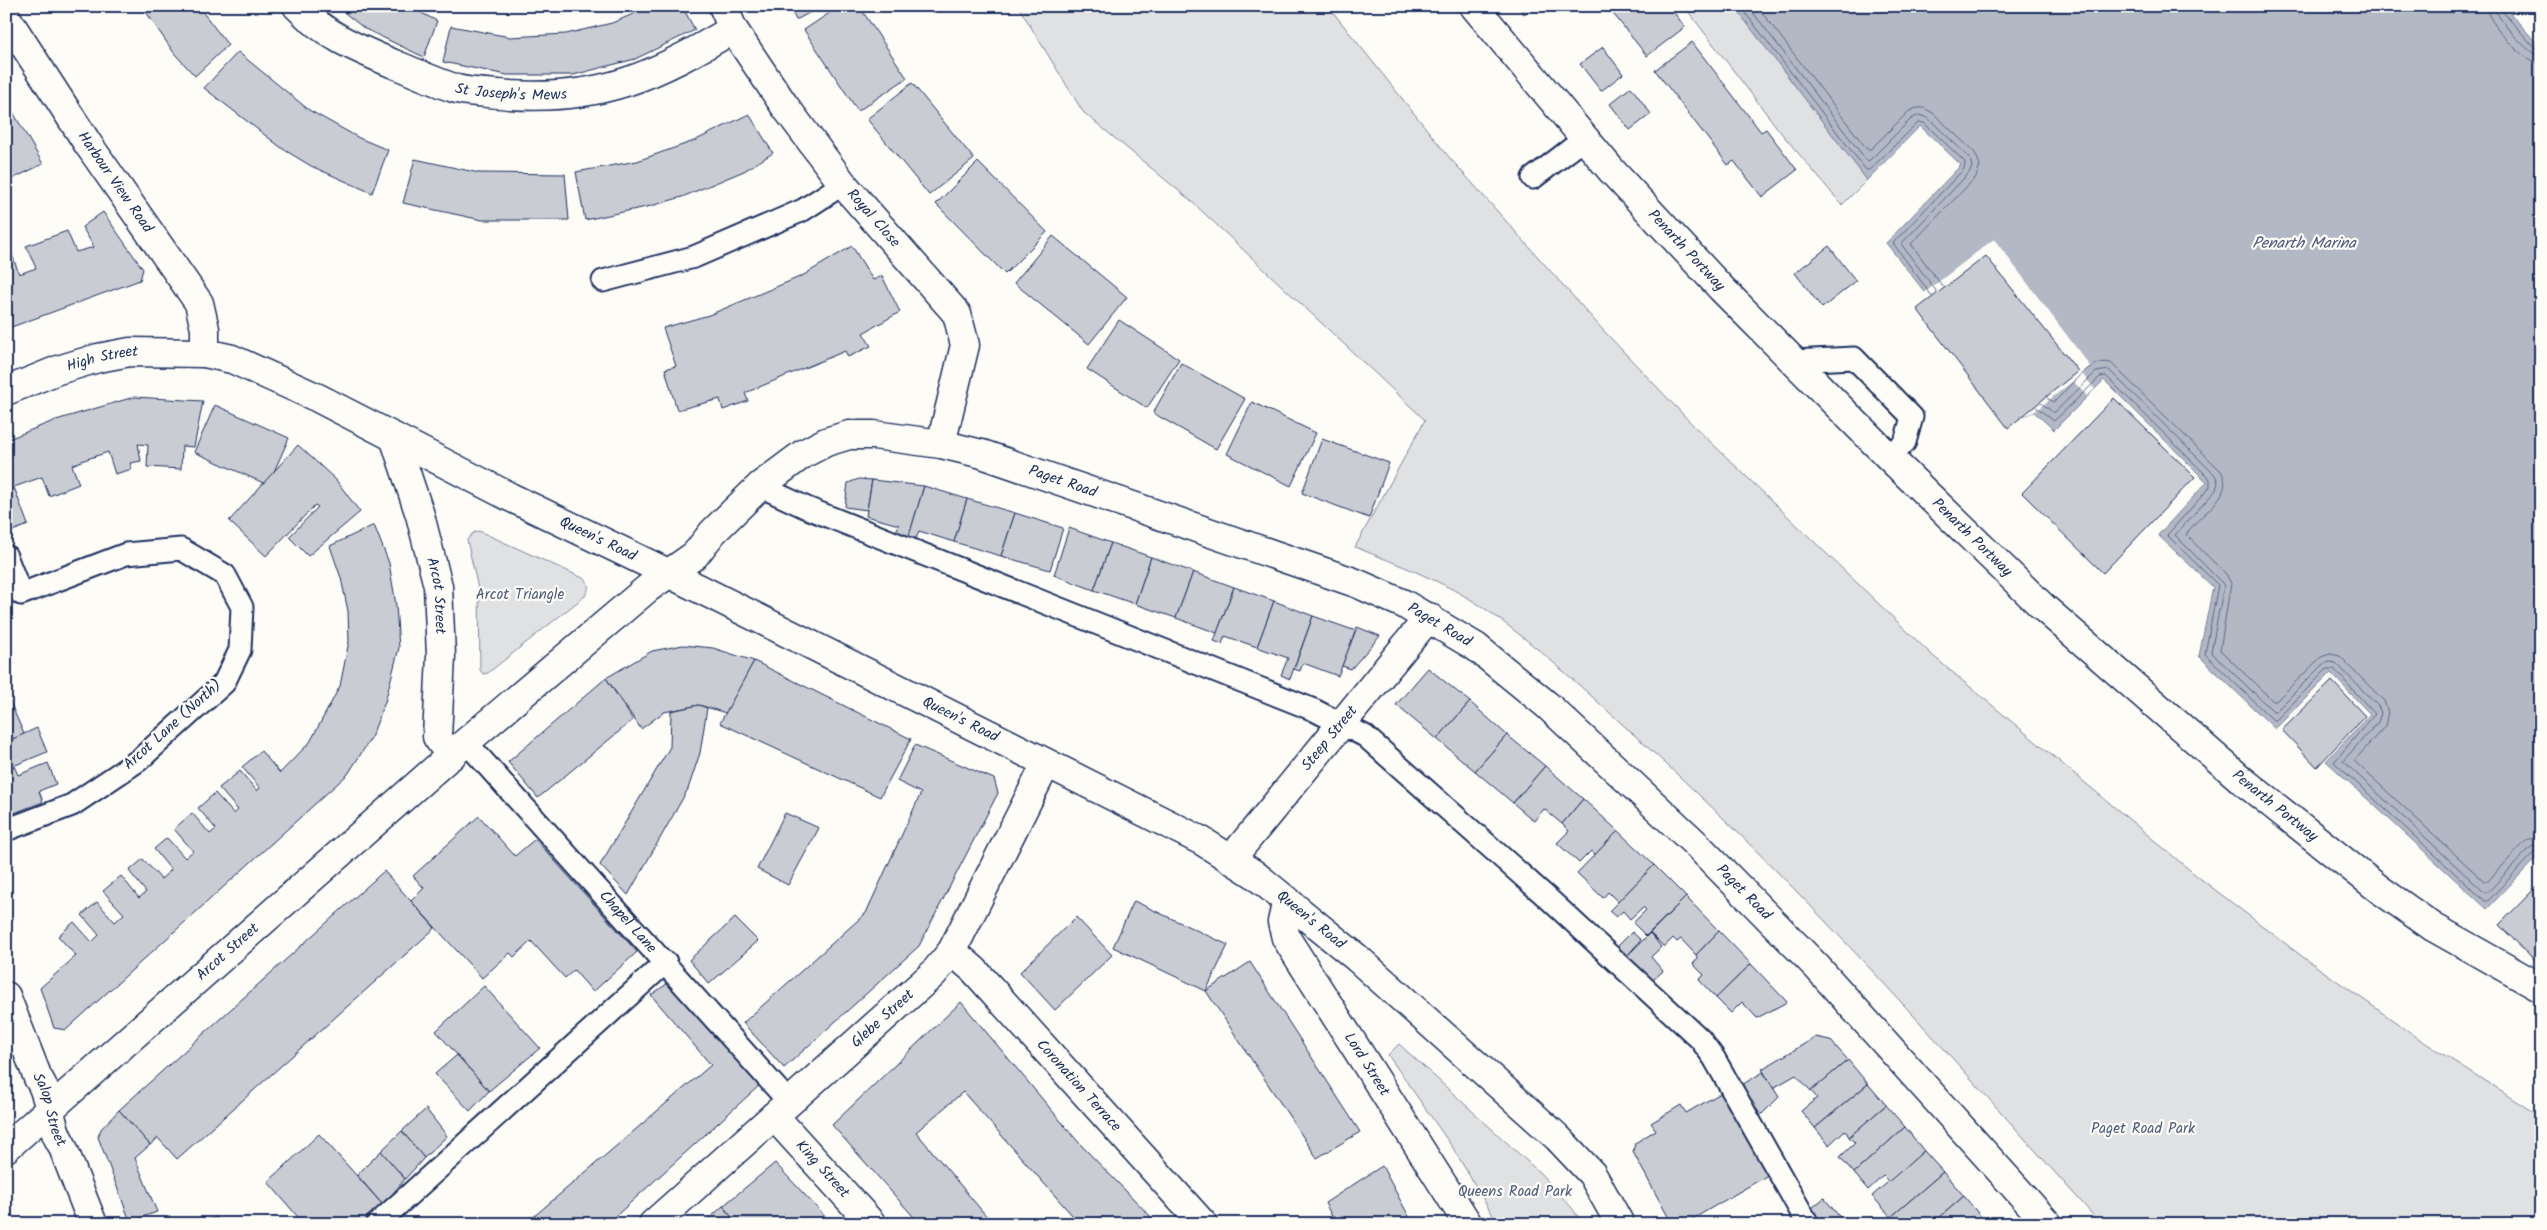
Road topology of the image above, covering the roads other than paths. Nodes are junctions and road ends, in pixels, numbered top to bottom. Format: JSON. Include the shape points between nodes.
{"nodes":[{"id":1,"x":298,"y":6,"type":"edge"},
{"id":2,"x":1474,"y":6,"type":"edge"},
{"id":3,"x":6,"y":17,"type":"edge"},
{"id":4,"x":728,"y":18,"type":"edge"},
{"id":5,"x":1584,"y":139,"type":"junction"},
{"id":6,"x":1533,"y":178,"type":"dead end"},
{"id":7,"x":843,"y":184,"type":"junction"},
{"id":8,"x":603,"y":281,"type":"dead end"},
{"id":9,"x":205,"y":353,"type":"junction"},
{"id":10,"x":1792,"y":361,"type":"junction"},
{"id":11,"x":6,"y":391,"type":"edge"},
{"id":12,"x":394,"y":437,"type":"junction"},
{"id":13,"x":941,"y":444,"type":"junction"},
{"id":14,"x":1890,"y":458,"type":"junction"},
{"id":15,"x":760,"y":486,"type":"junction"},
{"id":16,"x":6,"y":556,"type":"edge"},
{"id":17,"x":670,"y":574,"type":"junction"},
{"id":18,"x":1429,"y":617,"type":"junction"},
{"id":19,"x":1342,"y":724,"type":"junction"},
{"id":20,"x":458,"y":749,"type":"junction"},
{"id":21,"x":1046,"y":764,"type":"junction"},
{"id":22,"x":6,"y":830,"type":"edge"},
{"id":23,"x":1231,"y":859,"type":"junction"},
{"id":24,"x":1287,"y":900,"type":"junction"},
{"id":25,"x":952,"y":951,"type":"junction"},
{"id":26,"x":666,"y":962,"type":"junction"},
{"id":27,"x":2541,"y":988,"type":"edge"},
{"id":28,"x":6,"y":996,"type":"edge"},
{"id":29,"x":49,"y":1109,"type":"junction"},
{"id":30,"x":782,"y":1109,"type":"junction"},
{"id":31,"x":6,"y":1148,"type":"edge"},
{"id":32,"x":92,"y":1224,"type":"edge"},
{"id":33,"x":377,"y":1224,"type":"edge"},
{"id":34,"x":654,"y":1224,"type":"edge"},
{"id":35,"x":872,"y":1224,"type":"edge"},
{"id":36,"x":1203,"y":1224,"type":"edge"},
{"id":37,"x":1468,"y":1224,"type":"edge"},
{"id":38,"x":1620,"y":1224,"type":"edge"},
{"id":39,"x":1808,"y":1224,"type":"edge"},
{"id":40,"x":2048,"y":1224,"type":"edge"}],
"edges":[{"from":1,"to":4,"type":"street","name":"St Joseph's Mews","via":[[315,25],[351,46],[426,77],[458,89],[528,96],[606,89],[644,76],[686,57]]},
{"from":2,"to":5,"type":"street","name":"Penarth Portway"},
{"from":3,"to":9,"type":"street","name":"Harbour View Road","via":[[88,144],[198,303],[205,329]]},
{"from":4,"to":7,"type":"street","name":"Royal Close","via":[[784,105]]},
{"from":5,"to":6,"type":"lane"},
{"from":5,"to":10,"type":"street","name":"Penarth Portway"},
{"from":7,"to":8,"type":"lane","via":[[803,210],[694,257]]},
{"from":7,"to":13,"type":"street","name":"Royal Close","via":[[957,314],[964,345]]},
{"from":9,"to":11,"type":"street","name":"High Street","via":[[130,352],[98,358]]},
{"from":9,"to":12,"type":"street","name":"Queen's Road","via":[[258,370]]},
{"from":10,"to":14,"type":"street","name":"Penarth Portway"},
{"from":10,"to":14,"type":"lane","via":[[1854,358],[1912,417],[1905,442]]},
{"from":12,"to":17,"type":"street","name":"Queen's Road"},
{"from":12,"to":20,"type":"street","name":"Arcot Street","via":[[420,515],[438,586],[441,656],[438,737]]},
{"from":13,"to":15,"type":"street","name":"Paget Road","via":[[849,435],[803,454]]},
{"from":13,"to":18,"type":"street","name":"Paget Road","via":[[1036,471],[1356,583]]},
{"from":14,"to":27,"type":"street","name":"Penarth Portway","via":[[2044,608],[2243,781],[2379,889],[2426,922]]},
{"from":15,"to":17,"type":"street","name":"Paget Road","via":[[713,532],[695,555]]},
{"from":15,"to":19,"type":"lane","via":[[807,508]]},
{"from":16,"to":22,"type":"lane","name":"Arcot Lane (North)","via":[[21,594],[126,554],[181,549],[225,575],[242,607],[240,650],[224,683],[139,760],[72,805]]},
{"from":17,"to":20,"type":"street","name":"Arcot Street","via":[[648,588]]},
{"from":17,"to":21,"type":"street","name":"Queen's Road"},
{"from":18,"to":19,"type":"street","name":"Steep Street"},
{"from":18,"to":40,"type":"street","name":"Paget Road","via":[[1460,635],[1516,679],[1697,845],[1839,990]]},
{"from":19,"to":23,"type":"street","name":"Steep Street"},
{"from":19,"to":39,"type":"lane","via":[[1365,736],[1700,1039],[1714,1058]]},
{"from":20,"to":26,"type":"lane","name":"Chapel Lane"},
{"from":20,"to":29,"type":"street","name":"Arcot Street"},
{"from":21,"to":23,"type":"street","name":"Queen's Road","via":[[1202,841]]},
{"from":21,"to":25,"type":"street","name":"Glebe Street"},
{"from":23,"to":24,"type":"street","name":"Queen's Road"},
{"from":24,"to":37,"type":"street","name":"Lord Street","via":[[1282,922],[1286,938]]},
{"from":24,"to":38,"type":"street","name":"Queen's Road","via":[[1568,1148],[1592,1174]]},
{"from":25,"to":30,"type":"street","name":"Glebe Street","via":[[933,974]]},
{"from":25,"to":36,"type":"street","name":"Coronation Terrace","via":[[974,970]]},
{"from":26,"to":30,"type":"lane","name":"Chapel Lane"},
{"from":26,"to":33,"type":"lane"},
{"from":28,"to":29,"type":"street","name":"Salop Street","via":[[43,1086]]},
{"from":29,"to":31,"type":"street","name":"Arcot Street"},
{"from":29,"to":32,"type":"street","name":"Salop Street","via":[[56,1135]]},
{"from":30,"to":34,"type":"street","name":"Glebe Street"},
{"from":30,"to":35,"type":"street","name":"King Street"}]}
